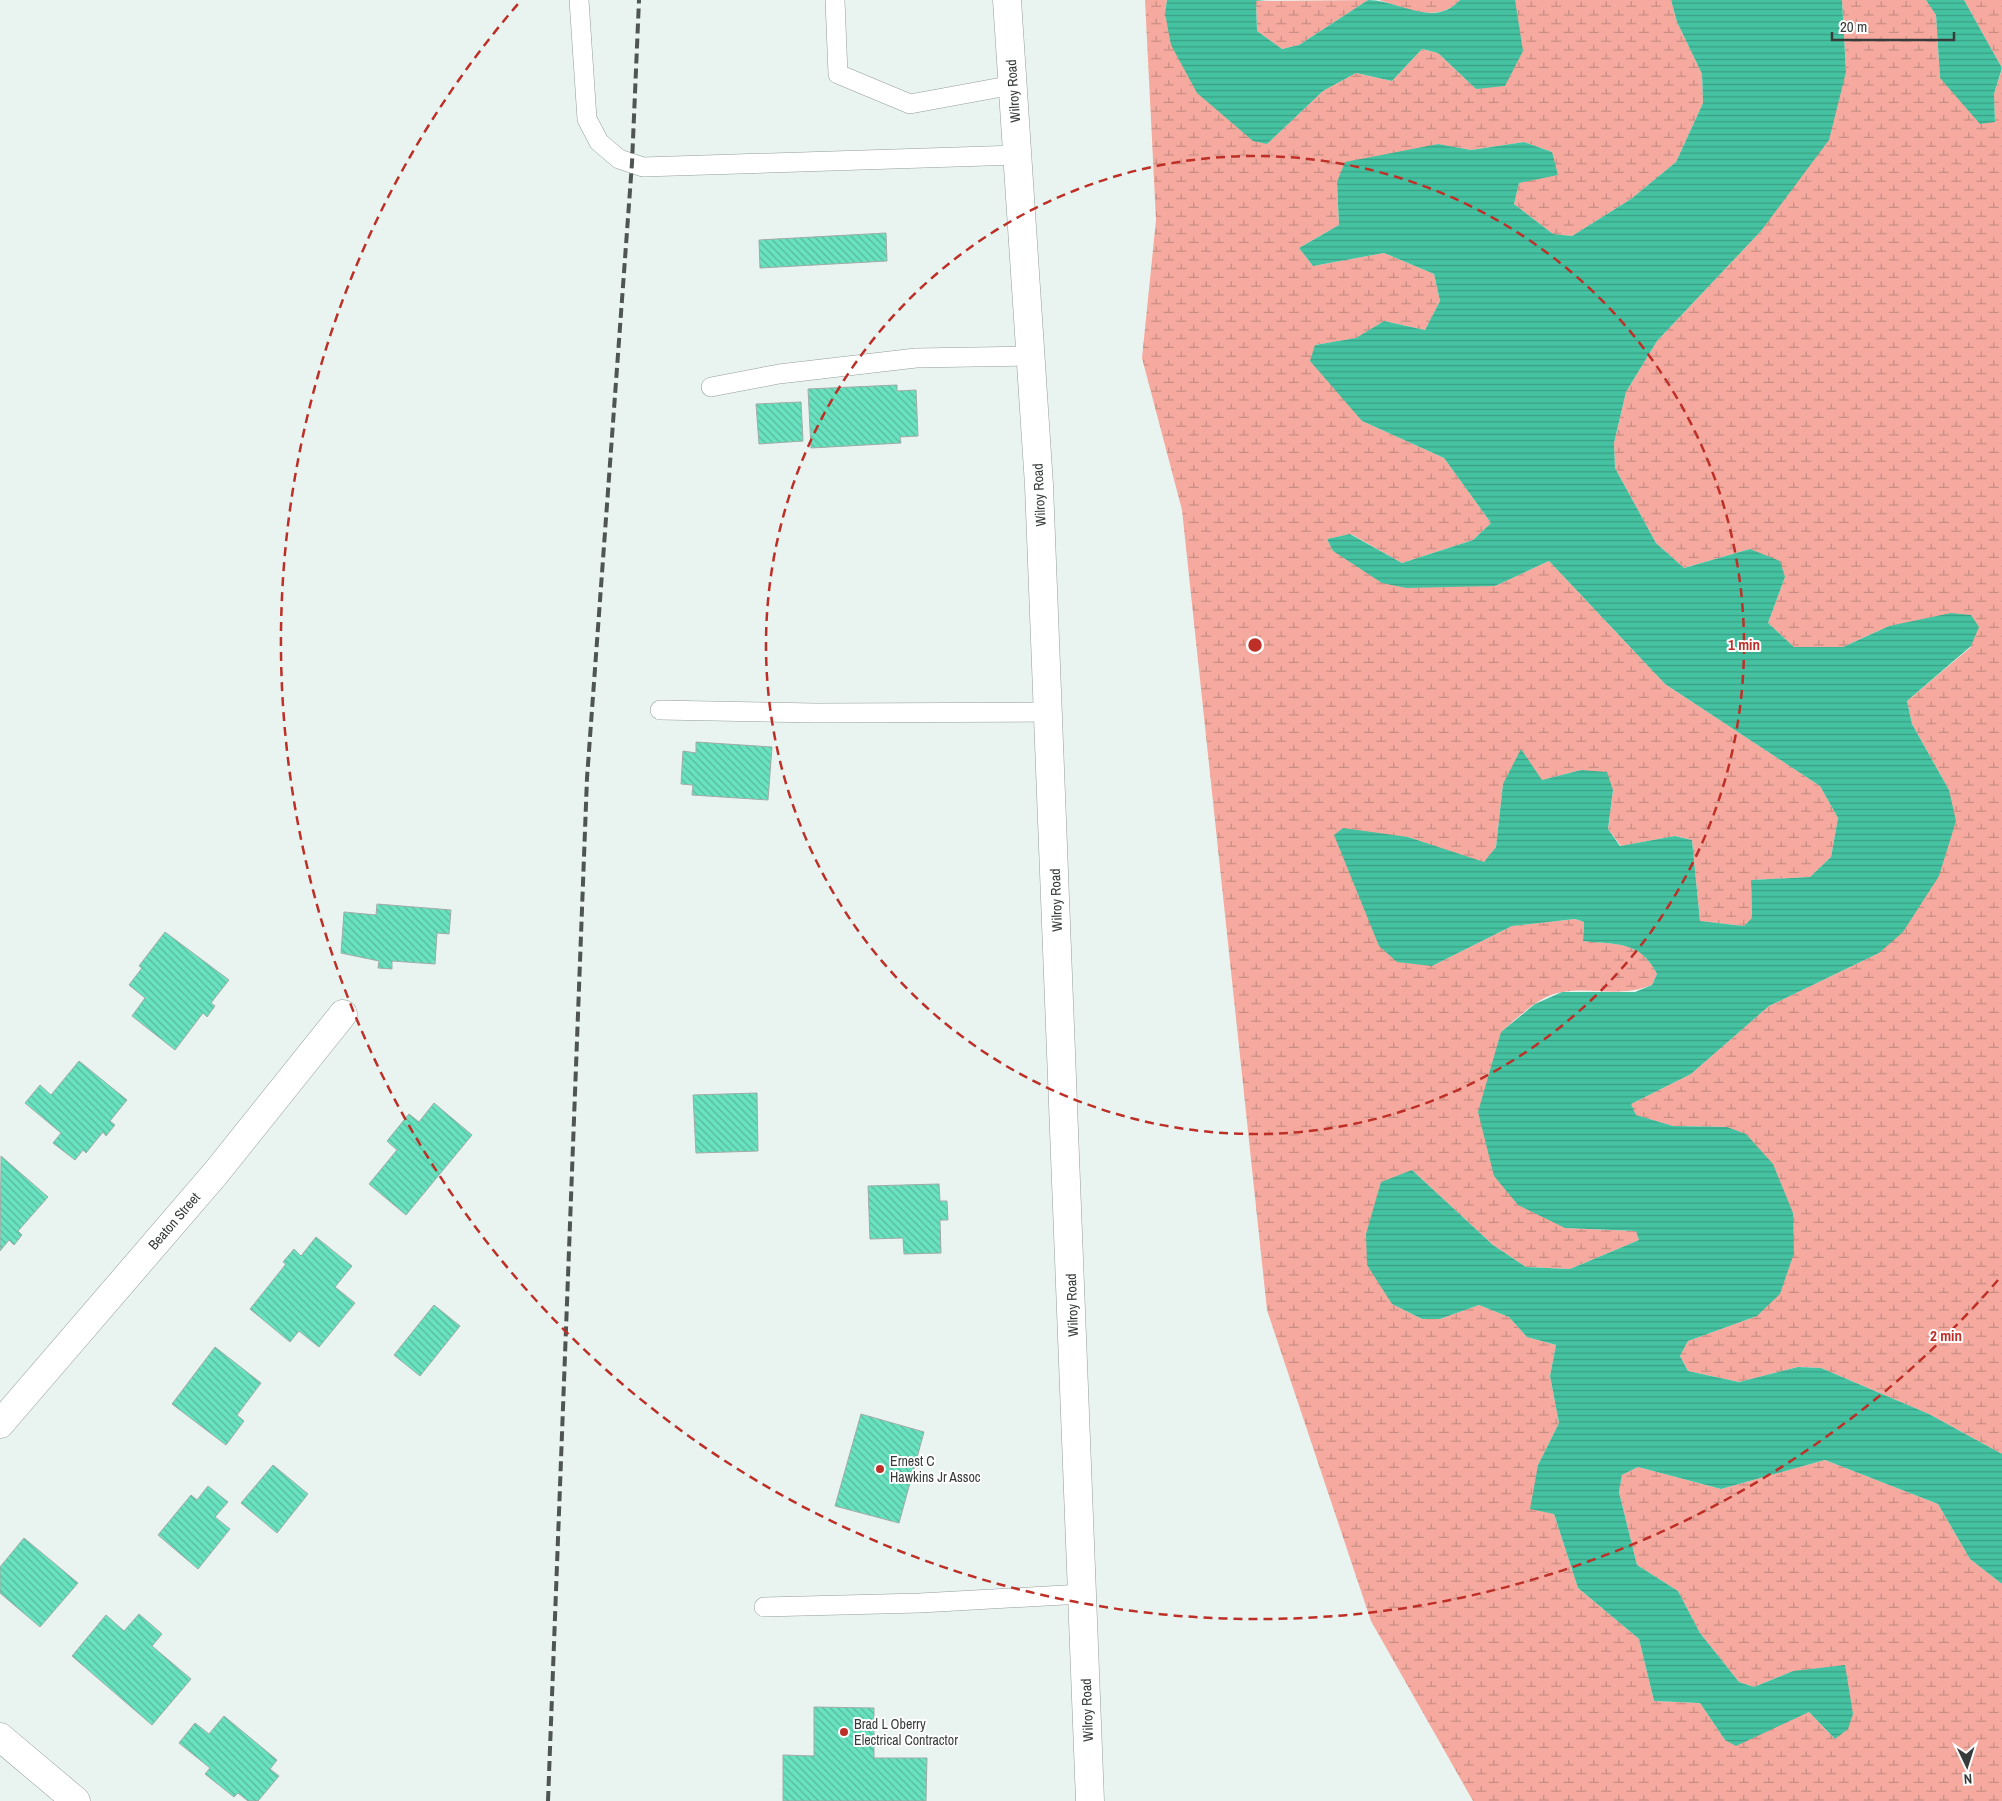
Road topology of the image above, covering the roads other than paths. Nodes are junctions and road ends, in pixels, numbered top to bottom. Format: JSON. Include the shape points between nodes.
{"nodes":[{"id":1,"x":579,"y":0,"type":"edge"},
{"id":2,"x":835,"y":0,"type":"edge"},
{"id":3,"x":1007,"y":0,"type":"edge"},
{"id":4,"x":1013,"y":85,"type":"junction"},
{"id":5,"x":1018,"y":155,"type":"junction"},
{"id":6,"x":1031,"y":356,"type":"junction"},
{"id":7,"x":711,"y":387,"type":"dead end"},
{"id":8,"x":660,"y":710,"type":"dead end"},
{"id":9,"x":1049,"y":712,"type":"junction"},
{"id":10,"x":343,"y":1014,"type":"dead end"},
{"id":11,"x":0,"y":1424,"type":"edge"},
{"id":12,"x":1082,"y":1594,"type":"junction"},
{"id":13,"x":764,"y":1607,"type":"dead end"},
{"id":14,"x":0,"y":1736,"type":"edge"},
{"id":15,"x":76,"y":1801,"type":"edge"},
{"id":16,"x":1090,"y":1801,"type":"edge"}],
"edges":[{"from":1,"to":5,"type":"lane","via":[[587,119],[599,142],[619,159],[643,167]]},
{"from":2,"to":4,"type":"lane","via":[[838,74],[910,104]]},
{"from":3,"to":4,"type":"main road","name":"Wilroy Road"},
{"from":4,"to":5,"type":"main road","name":"Wilroy Road"},
{"from":5,"to":6,"type":"main road","name":"Wilroy Road"},
{"from":6,"to":7,"type":"lane","via":[[916,358],[779,374]]},
{"from":6,"to":9,"type":"main road","name":"Wilroy Road"},
{"from":8,"to":9,"type":"lane"},
{"from":9,"to":12,"type":"main road","name":"Wilroy Road"},
{"from":10,"to":11,"type":"main road","name":"Beaton Street","via":[[215,1174]]},
{"from":12,"to":13,"type":"lane"},
{"from":12,"to":16,"type":"main road","name":"Wilroy Road"},
{"from":14,"to":15,"type":"main road"}]}
